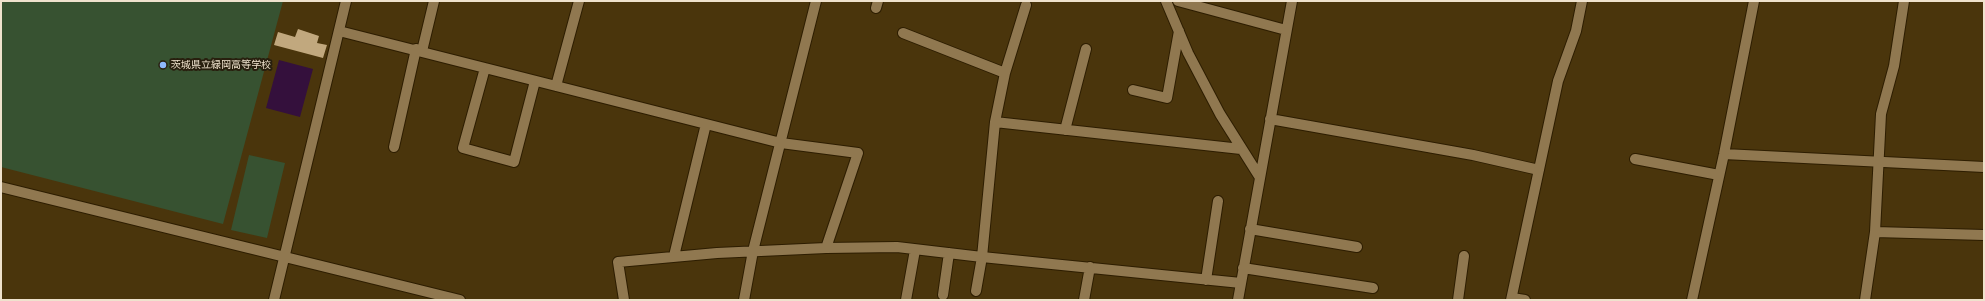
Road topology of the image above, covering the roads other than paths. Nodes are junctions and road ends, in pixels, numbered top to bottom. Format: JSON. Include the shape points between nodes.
{"nodes":[{"id":1,"x":346,"y":1,"type":"edge"},
{"id":2,"x":434,"y":1,"type":"edge"},
{"id":3,"x":579,"y":1,"type":"edge"},
{"id":4,"x":816,"y":1,"type":"edge"},
{"id":5,"x":1166,"y":1,"type":"edge"},
{"id":6,"x":1178,"y":1,"type":"edge"},
{"id":7,"x":1292,"y":1,"type":"edge"},
{"id":8,"x":1582,"y":1,"type":"edge"},
{"id":9,"x":1754,"y":1,"type":"edge"},
{"id":10,"x":1904,"y":1,"type":"edge"},
{"id":11,"x":1026,"y":5,"type":"dead end"},
{"id":12,"x":1286,"y":30,"type":"junction"},
{"id":13,"x":339,"y":31,"type":"junction"},
{"id":14,"x":1179,"y":31,"type":"junction"},
{"id":15,"x":903,"y":33,"type":"dead end"},
{"id":16,"x":1086,"y":49,"type":"dead end"},
{"id":17,"x":419,"y":50,"type":"junction"},
{"id":18,"x":485,"y":68,"type":"junction"},
{"id":19,"x":1005,"y":73,"type":"junction"},
{"id":20,"x":536,"y":81,"type":"junction"},
{"id":21,"x":556,"y":86,"type":"junction"},
{"id":22,"x":1134,"y":90,"type":"dead end"},
{"id":23,"x":1270,"y":119,"type":"junction"},
{"id":24,"x":995,"y":122,"type":"junction"},
{"id":25,"x":706,"y":124,"type":"junction"},
{"id":26,"x":1065,"y":130,"type":"junction"},
{"id":27,"x":781,"y":143,"type":"junction"},
{"id":28,"x":394,"y":147,"type":"dead end"},
{"id":29,"x":1240,"y":149,"type":"junction"},
{"id":30,"x":1724,"y":154,"type":"junction"},
{"id":31,"x":1635,"y":159,"type":"dead end"},
{"id":32,"x":1879,"y":161,"type":"junction"},
{"id":33,"x":1984,"y":166,"type":"edge"},
{"id":34,"x":1539,"y":170,"type":"junction"},
{"id":35,"x":1719,"y":175,"type":"junction"},
{"id":36,"x":1260,"y":176,"type":"junction"},
{"id":37,"x":1,"y":187,"type":"edge"},
{"id":38,"x":1218,"y":201,"type":"dead end"},
{"id":39,"x":1250,"y":229,"type":"junction"},
{"id":40,"x":1875,"y":232,"type":"junction"},
{"id":41,"x":1984,"y":235,"type":"edge"},
{"id":42,"x":1357,"y":247,"type":"dead end"},
{"id":43,"x":826,"y":248,"type":"junction"},
{"id":44,"x":915,"y":250,"type":"junction"},
{"id":45,"x":753,"y":251,"type":"junction"},
{"id":46,"x":949,"y":253,"type":"junction"},
{"id":47,"x":285,"y":256,"type":"junction"},
{"id":48,"x":674,"y":256,"type":"junction"},
{"id":49,"x":1464,"y":256,"type":"dead end"},
{"id":50,"x":982,"y":257,"type":"junction"},
{"id":51,"x":1090,"y":267,"type":"junction"},
{"id":52,"x":1243,"y":268,"type":"junction"},
{"id":53,"x":1206,"y":280,"type":"junction"},
{"id":54,"x":1240,"y":283,"type":"junction"},
{"id":55,"x":1374,"y":288,"type":"dead end"},
{"id":56,"x":976,"y":291,"type":"dead end"},
{"id":57,"x":943,"y":295,"type":"dead end"},
{"id":58,"x":1512,"y":299,"type":"edge"},
{"id":59,"x":274,"y":300,"type":"edge"},
{"id":60,"x":460,"y":300,"type":"edge"},
{"id":61,"x":624,"y":300,"type":"edge"},
{"id":62,"x":744,"y":300,"type":"edge"},
{"id":63,"x":906,"y":300,"type":"edge"},
{"id":64,"x":1084,"y":300,"type":"edge"},
{"id":65,"x":1238,"y":300,"type":"edge"},
{"id":66,"x":1458,"y":300,"type":"edge"},
{"id":67,"x":1525,"y":300,"type":"edge"},
{"id":68,"x":1692,"y":300,"type":"edge"},
{"id":69,"x":1865,"y":300,"type":"edge"}],
"edges":[{"from":1,"to":13,"type":"street"},
{"from":2,"to":17,"type":"street"},
{"from":3,"to":21,"type":"street"},
{"from":4,"to":27,"type":"street"},
{"from":5,"to":14,"type":"street"},
{"from":6,"to":12,"type":"street"},
{"from":7,"to":12,"type":"street"},
{"from":8,"to":34,"type":"street","via":[[1576,31],[1558,81]]},
{"from":9,"to":30,"type":"street"},
{"from":10,"to":32,"type":"street","via":[[1894,66],[1881,114]]},
{"from":11,"to":19,"type":"street"},
{"from":12,"to":23,"type":"street"},
{"from":13,"to":17,"type":"street"},
{"from":13,"to":47,"type":"street"},
{"from":14,"to":22,"type":"street","via":[[1167,98]]},
{"from":14,"to":29,"type":"street"},
{"from":15,"to":19,"type":"street"},
{"from":16,"to":26,"type":"street"},
{"from":17,"to":18,"type":"street"},
{"from":17,"to":28,"type":"street"},
{"from":18,"to":20,"type":"street"},
{"from":18,"to":20,"type":"street","via":[[463,148],[514,162]]},
{"from":19,"to":24,"type":"street"},
{"from":20,"to":21,"type":"street"},
{"from":21,"to":25,"type":"street"},
{"from":23,"to":34,"type":"street","via":[[1473,155]]},
{"from":23,"to":36,"type":"street"},
{"from":24,"to":26,"type":"street"},
{"from":24,"to":50,"type":"street"},
{"from":25,"to":27,"type":"street"},
{"from":25,"to":48,"type":"street"},
{"from":26,"to":29,"type":"street"},
{"from":27,"to":43,"type":"street","via":[[858,153]]},
{"from":27,"to":45,"type":"street"},
{"from":29,"to":36,"type":"street"},
{"from":30,"to":32,"type":"street"},
{"from":30,"to":35,"type":"street"},
{"from":31,"to":35,"type":"street"},
{"from":32,"to":33,"type":"street"},
{"from":32,"to":40,"type":"street"},
{"from":34,"to":58,"type":"street"},
{"from":35,"to":68,"type":"street"},
{"from":36,"to":39,"type":"street"},
{"from":37,"to":47,"type":"street"},
{"from":38,"to":53,"type":"street"},
{"from":39,"to":42,"type":"street"},
{"from":39,"to":52,"type":"street"},
{"from":40,"to":41,"type":"street"},
{"from":40,"to":69,"type":"street"},
{"from":43,"to":44,"type":"street","via":[[897,247]]},
{"from":43,"to":45,"type":"street"},
{"from":44,"to":46,"type":"street"},
{"from":44,"to":63,"type":"street"},
{"from":45,"to":48,"type":"street"},
{"from":45,"to":62,"type":"street"},
{"from":46,"to":50,"type":"street"},
{"from":46,"to":57,"type":"street"},
{"from":47,"to":59,"type":"street"},
{"from":47,"to":60,"type":"street"},
{"from":48,"to":61,"type":"street","via":[[618,262]]},
{"from":49,"to":66,"type":"street"},
{"from":50,"to":51,"type":"street"},
{"from":50,"to":56,"type":"street"},
{"from":51,"to":53,"type":"street"},
{"from":51,"to":64,"type":"street"},
{"from":52,"to":54,"type":"street"},
{"from":52,"to":55,"type":"street"},
{"from":53,"to":54,"type":"street"},
{"from":54,"to":65,"type":"street"},
{"from":58,"to":67,"type":"street"}]}
